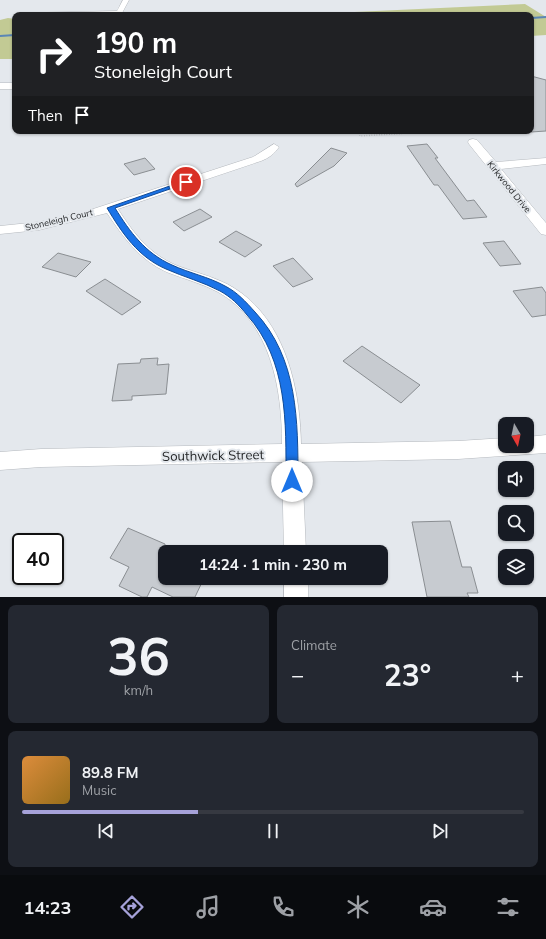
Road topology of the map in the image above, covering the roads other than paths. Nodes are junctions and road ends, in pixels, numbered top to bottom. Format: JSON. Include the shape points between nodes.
{"nodes":[{"id":1,"x":126,"y":0,"type":"edge"},
{"id":2,"x":120,"y":12,"type":"edge"},
{"id":3,"x":8,"y":86,"type":"edge"},
{"id":4,"x":0,"y":98,"type":"edge"},
{"id":5,"x":472,"y":142,"type":"dead end"},
{"id":6,"x":274,"y":147,"type":"dead end"},
{"id":7,"x":546,"y":161,"type":"edge"},
{"id":8,"x":492,"y":166,"type":"junction"},
{"id":9,"x":110,"y":208,"type":"junction"},
{"id":10,"x":0,"y":230,"type":"edge"},
{"id":11,"x":546,"y":231,"type":"edge"},
{"id":12,"x":546,"y":444,"type":"edge"},
{"id":13,"x":292,"y":453,"type":"junction"},
{"id":14,"x":0,"y":461,"type":"edge"},
{"id":15,"x":295,"y":545,"type":"edge"},
{"id":16,"x":296,"y":585,"type":"edge"},
{"id":17,"x":296,"y":597,"type":"edge"}],
"edges":[{"from":1,"to":2,"type":"street"},
{"from":3,"to":4,"type":"street"},
{"from":5,"to":8,"type":"street","name":"Kirkwood Drive"},
{"from":6,"to":9,"type":"street","name":"Stoneleigh Court","via":[[257,159]]},
{"from":7,"to":8,"type":"street"},
{"from":8,"to":11,"type":"street","name":"Kirkwood Drive"},
{"from":9,"to":10,"type":"street","name":"Stoneleigh Court","via":[[51,224]]},
{"from":9,"to":13,"type":"street","via":[[128,235],[147,255],[168,267],[222,288],[239,299],[259,322],[278,353],[284,370],[289,391]]},
{"from":12,"to":13,"type":"street","name":"Southwick Street","via":[[458,450]]},
{"from":13,"to":14,"type":"street","name":"Southwick Street"},
{"from":13,"to":15,"type":"street"},
{"from":16,"to":17,"type":"street"}]}
